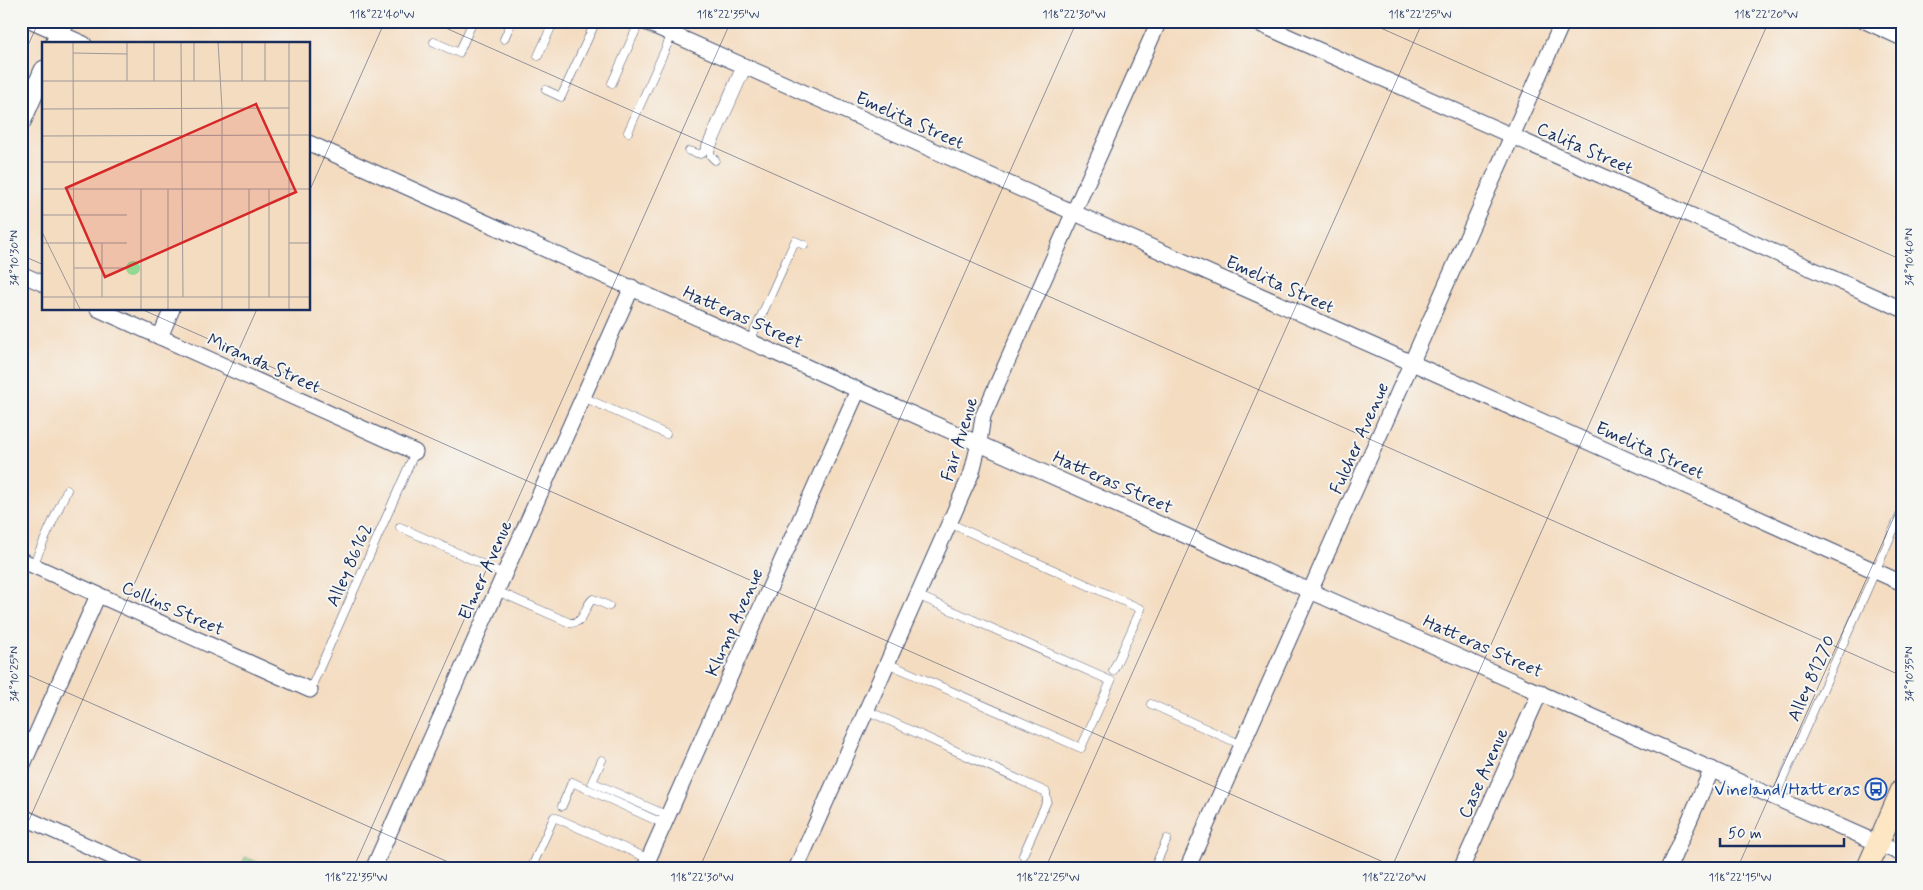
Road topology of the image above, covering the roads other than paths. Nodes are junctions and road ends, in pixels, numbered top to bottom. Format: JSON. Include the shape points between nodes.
{"nodes":[{"id":1,"x":32,"y":21,"type":"edge"},
{"id":2,"x":473,"y":21,"type":"edge"},
{"id":3,"x":512,"y":21,"type":"edge"},
{"id":4,"x":554,"y":21,"type":"edge"},
{"id":5,"x":596,"y":21,"type":"edge"},
{"id":6,"x":642,"y":21,"type":"edge"},
{"id":7,"x":1159,"y":21,"type":"edge"},
{"id":8,"x":1253,"y":21,"type":"edge"},
{"id":9,"x":1563,"y":21,"type":"edge"},
{"id":10,"x":1864,"y":21,"type":"edge"},
{"id":11,"x":60,"y":33,"type":"edge"},
{"id":12,"x":672,"y":34,"type":"junction"},
{"id":13,"x":1902,"y":38,"type":"edge"},
{"id":14,"x":504,"y":39,"type":"dead end"},
{"id":15,"x":80,"y":42,"type":"edge"},
{"id":16,"x":434,"y":42,"type":"dead end"},
{"id":17,"x":538,"y":56,"type":"dead end"},
{"id":18,"x":744,"y":67,"type":"junction"},
{"id":19,"x":42,"y":75,"type":"edge"},
{"id":20,"x":612,"y":83,"type":"dead end"},
{"id":21,"x":546,"y":90,"type":"dead end"},
{"id":22,"x":21,"y":122,"type":"edge"},
{"id":23,"x":628,"y":132,"type":"dead end"},
{"id":24,"x":1513,"y":136,"type":"junction"},
{"id":25,"x":310,"y":143,"type":"edge"},
{"id":26,"x":689,"y":151,"type":"dead end"},
{"id":27,"x":715,"y":160,"type":"dead end"},
{"id":28,"x":1073,"y":212,"type":"junction"},
{"id":29,"x":804,"y":245,"type":"dead end"},
{"id":30,"x":21,"y":274,"type":"edge"},
{"id":31,"x":42,"y":283,"type":"edge"},
{"id":32,"x":632,"y":287,"type":"junction"},
{"id":33,"x":1902,"y":309,"type":"edge"},
{"id":34,"x":100,"y":310,"type":"edge"},
{"id":35,"x":172,"y":310,"type":"edge"},
{"id":36,"x":160,"y":337,"type":"junction"},
{"id":37,"x":750,"y":340,"type":"junction"},
{"id":38,"x":1412,"y":364,"type":"junction"},
{"id":39,"x":858,"y":390,"type":"junction"},
{"id":40,"x":583,"y":397,"type":"junction"},
{"id":41,"x":666,"y":434,"type":"dead end"},
{"id":42,"x":979,"y":443,"type":"junction"},
{"id":43,"x":415,"y":452,"type":"joint"},
{"id":44,"x":66,"y":490,"type":"dead end"},
{"id":45,"x":1902,"y":511,"type":"edge"},
{"id":46,"x":949,"y":523,"type":"junction"},
{"id":47,"x":400,"y":526,"type":"dead end"},
{"id":48,"x":27,"y":562,"type":"edge"},
{"id":49,"x":1875,"y":571,"type":"junction"},
{"id":50,"x":504,"y":574,"type":"junction"},
{"id":51,"x":1902,"y":583,"type":"edge"},
{"id":52,"x":1311,"y":590,"type":"junction"},
{"id":53,"x":497,"y":591,"type":"junction"},
{"id":54,"x":98,"y":595,"type":"junction"},
{"id":55,"x":917,"y":595,"type":"junction"},
{"id":56,"x":609,"y":606,"type":"dead end"},
{"id":57,"x":887,"y":663,"type":"junction"},
{"id":58,"x":1113,"y":671,"type":"dead end"},
{"id":59,"x":310,"y":690,"type":"joint"},
{"id":60,"x":1540,"y":692,"type":"junction"},
{"id":61,"x":1150,"y":704,"type":"dead end"},
{"id":62,"x":866,"y":710,"type":"junction"},
{"id":63,"x":1242,"y":746,"type":"junction"},
{"id":64,"x":602,"y":760,"type":"dead end"},
{"id":65,"x":1712,"y":769,"type":"junction"},
{"id":66,"x":21,"y":770,"type":"edge"},
{"id":67,"x":1902,"y":788,"type":"edge"},
{"id":68,"x":1775,"y":798,"type":"junction"},
{"id":69,"x":562,"y":806,"type":"dead end"},
{"id":70,"x":21,"y":816,"type":"edge"},
{"id":71,"x":666,"y":820,"type":"junction"},
{"id":72,"x":1167,"y":839,"type":"dead end"},
{"id":73,"x":1878,"y":844,"type":"junction"},
{"id":74,"x":1902,"y":854,"type":"edge"},
{"id":75,"x":1023,"y":855,"type":"dead end"},
{"id":76,"x":647,"y":864,"type":"edge"},
{"id":77,"x":139,"y":869,"type":"edge"},
{"id":78,"x":373,"y":869,"type":"edge"},
{"id":79,"x":531,"y":869,"type":"edge"},
{"id":80,"x":796,"y":869,"type":"edge"},
{"id":81,"x":1162,"y":869,"type":"edge"},
{"id":82,"x":1187,"y":869,"type":"edge"},
{"id":83,"x":1461,"y":869,"type":"edge"},
{"id":84,"x":1668,"y":869,"type":"edge"},
{"id":85,"x":1867,"y":869,"type":"edge"}],
"edges":[{"from":1,"to":11,"type":"street"},
{"from":2,"to":16,"type":"lane","via":[[459,53]]},
{"from":3,"to":14,"type":"lane"},
{"from":4,"to":17,"type":"lane"},
{"from":5,"to":21,"type":"lane","via":[[561,97]]},
{"from":6,"to":12,"type":"street","name":"Emelita Street"},
{"from":6,"to":20,"type":"lane"},
{"from":7,"to":28,"type":"street","name":"Fair Avenue"},
{"from":8,"to":24,"type":"street","name":"Califa Street"},
{"from":9,"to":24,"type":"street","name":"Fulcher Avenue"},
{"from":10,"to":13,"type":"street"},
{"from":11,"to":15,"type":"street"},
{"from":12,"to":18,"type":"street","name":"Emelita Street"},
{"from":12,"to":23,"type":"lane"},
{"from":18,"to":26,"type":"lane","via":[[703,153]]},
{"from":18,"to":27,"type":"lane","via":[[710,151]]},
{"from":18,"to":28,"type":"street","name":"Emelita Street"},
{"from":19,"to":22,"type":"street"},
{"from":24,"to":33,"type":"street","name":"Califa Street"},
{"from":24,"to":38,"type":"street","name":"Fulcher Avenue"},
{"from":25,"to":32,"type":"street","name":"Hatteras Street"},
{"from":28,"to":38,"type":"street","name":"Emelita Street"},
{"from":28,"to":42,"type":"street","name":"Fair Avenue","via":[[982,416]]},
{"from":29,"to":37,"type":"lane","via":[[795,241]]},
{"from":30,"to":31,"type":"street"},
{"from":32,"to":37,"type":"street","name":"Hatteras Street"},
{"from":32,"to":40,"type":"street","name":"Elmer Avenue"},
{"from":34,"to":36,"type":"street","name":"Miranda Street"},
{"from":35,"to":36,"type":"street"},
{"from":36,"to":43,"type":"street","name":"Miranda Street"},
{"from":37,"to":39,"type":"street","name":"Hatteras Street"},
{"from":38,"to":49,"type":"street","name":"Emelita Street"},
{"from":38,"to":52,"type":"street","name":"Fulcher Avenue"},
{"from":39,"to":42,"type":"street","name":"Hatteras Street"},
{"from":39,"to":71,"type":"street","name":"Klump Avenue"},
{"from":40,"to":41,"type":"lane"},
{"from":40,"to":50,"type":"street","name":"Elmer Avenue"},
{"from":42,"to":46,"type":"street","name":"Fair Avenue","via":[[972,472]]},
{"from":42,"to":52,"type":"street","name":"Hatteras Street"},
{"from":43,"to":59,"type":"lane","name":"Alley 86162"},
{"from":44,"to":48,"type":"lane"},
{"from":45,"to":49,"type":"lane","name":"Alley 81270"},
{"from":46,"to":55,"type":"street","name":"Fair Avenue"},
{"from":46,"to":58,"type":"lane","via":[[1141,608]]},
{"from":47,"to":50,"type":"lane"},
{"from":48,"to":54,"type":"street","name":"Collins Street"},
{"from":49,"to":51,"type":"street","name":"Emelita Street"},
{"from":49,"to":68,"type":"lane","name":"Alley 81270"},
{"from":50,"to":53,"type":"street","name":"Elmer Avenue"},
{"from":52,"to":60,"type":"street","name":"Hatteras Street"},
{"from":52,"to":63,"type":"street","name":"Fulcher Avenue"},
{"from":53,"to":56,"type":"lane","via":[[570,623],[581,620],[593,599]]},
{"from":53,"to":78,"type":"street","name":"Elmer Avenue"},
{"from":54,"to":59,"type":"street","name":"Collins Street"},
{"from":54,"to":66,"type":"street"},
{"from":55,"to":57,"type":"street","name":"Fair Avenue"},
{"from":55,"to":57,"type":"lane","via":[[1111,681],[1081,748]]},
{"from":57,"to":62,"type":"street","name":"Fair Avenue"},
{"from":60,"to":65,"type":"street","name":"Hatteras Street"},
{"from":60,"to":83,"type":"street","name":"Case Avenue"},
{"from":61,"to":63,"type":"lane"},
{"from":62,"to":75,"type":"lane","via":[[1046,792],[1047,801]]},
{"from":62,"to":80,"type":"street","name":"Fair Avenue"},
{"from":63,"to":82,"type":"street","name":"Fulcher Avenue"},
{"from":64,"to":71,"type":"lane","via":[[592,782]]},
{"from":65,"to":68,"type":"street","name":"Hatteras Street"},
{"from":65,"to":84,"type":"street"},
{"from":67,"to":73,"type":"main road"},
{"from":68,"to":73,"type":"street","name":"Hatteras Street"},
{"from":69,"to":71,"type":"lane","via":[[572,782]]},
{"from":70,"to":77,"type":"street"},
{"from":71,"to":76,"type":"street","name":"Klump Avenue"},
{"from":72,"to":81,"type":"lane","via":[[1155,866]]},
{"from":73,"to":74,"type":"street","name":"Hatteras Street"},
{"from":73,"to":85,"type":"main road"},
{"from":76,"to":79,"type":"lane","via":[[554,817]]}]}
